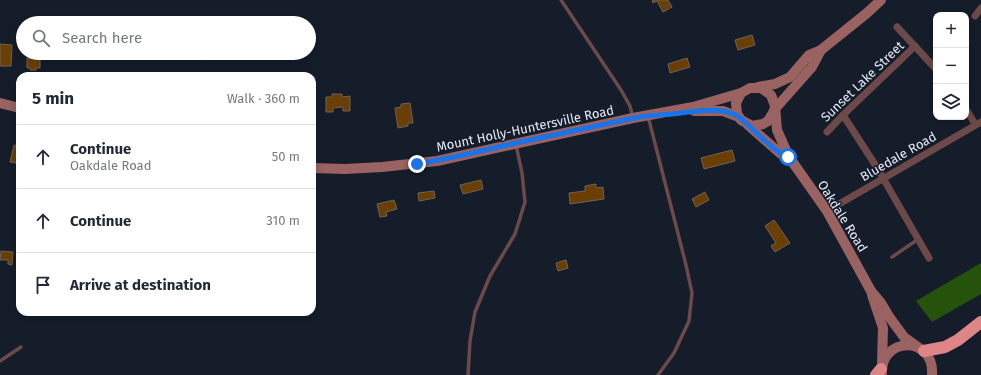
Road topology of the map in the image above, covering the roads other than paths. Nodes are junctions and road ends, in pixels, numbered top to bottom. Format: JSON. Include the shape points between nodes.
{"nodes":[{"id":1,"x":560,"y":0,"type":"edge"},
{"id":2,"x":881,"y":0,"type":"edge"},
{"id":3,"x":981,"y":8,"type":"edge"},
{"id":4,"x":975,"y":16,"type":"dead end"},
{"id":5,"x":897,"y":27,"type":"dead end"},
{"id":6,"x":915,"y":46,"type":"junction"},
{"id":7,"x":821,"y":50,"type":"junction"},
{"id":8,"x":933,"y":66,"type":"edge"},
{"id":9,"x":756,"y":87,"type":"junction"},
{"id":10,"x":741,"y":93,"type":"junction"},
{"id":11,"x":0,"y":103,"type":"edge"},
{"id":12,"x":16,"y":107,"type":"edge"},
{"id":13,"x":774,"y":110,"type":"junction"},
{"id":14,"x":969,"y":112,"type":"edge"},
{"id":15,"x":648,"y":115,"type":"junction"},
{"id":16,"x":843,"y":115,"type":"junction"},
{"id":17,"x":634,"y":118,"type":"junction"},
{"id":18,"x":743,"y":120,"type":"junction"},
{"id":19,"x":978,"y":123,"type":"edge"},
{"id":20,"x":827,"y":132,"type":"dead end"},
{"id":21,"x":516,"y":143,"type":"junction"},
{"id":22,"x":788,"y":157,"type":"junction"},
{"id":23,"x":316,"y":168,"type":"edge"},
{"id":24,"x":883,"y":178,"type":"junction"},
{"id":25,"x":826,"y":210,"type":"junction"},
{"id":26,"x":918,"y":240,"type":"junction"},
{"id":27,"x":892,"y":257,"type":"dead end"},
{"id":28,"x":929,"y":258,"type":"dead end"},
{"id":29,"x":871,"y":291,"type":"junction"},
{"id":30,"x":981,"y":322,"type":"edge"},
{"id":31,"x":21,"y":347,"type":"dead end"},
{"id":32,"x":923,"y":351,"type":"junction"},
{"id":33,"x":0,"y":361,"type":"edge"},
{"id":34,"x":880,"y":371,"type":"edge"},
{"id":35,"x":468,"y":375,"type":"edge"},
{"id":36,"x":658,"y":375,"type":"edge"},
{"id":37,"x":932,"y":375,"type":"edge"}],
"edges":[{"from":1,"to":17,"type":"lane","via":[[621,90]]},
{"from":2,"to":7,"type":"main road"},
{"from":3,"to":4,"type":"street"},
{"from":5,"to":6,"type":"street"},
{"from":6,"to":8,"type":"street"},
{"from":6,"to":16,"type":"street","name":"Sunset Lake Street"},
{"from":7,"to":9,"type":"main road","via":[[809,55],[790,77],[775,84]]},
{"from":7,"to":13,"type":"main road","via":[[812,67]]},
{"from":9,"to":10,"type":"main road"},
{"from":9,"to":13,"type":"main road","via":[[771,95]]},
{"from":10,"to":15,"type":"main road","name":"Mount Holly-Huntersville Road","via":[[693,107]]},
{"from":10,"to":18,"type":"main road","via":[[736,109]]},
{"from":11,"to":12,"type":"main road"},
{"from":13,"to":18,"type":"main road","via":[[768,121],[763,124],[752,126]]},
{"from":13,"to":22,"type":"main road","name":"Oakdale Road","via":[[777,130]]},
{"from":14,"to":19,"type":"street"},
{"from":15,"to":17,"type":"main road","name":"Mount Holly-Huntersville Road"},
{"from":15,"to":18,"type":"main road","name":"Mount Holly-Huntersville Road","via":[[715,110]]},
{"from":15,"to":36,"type":"lane","via":[[692,293],[689,321],[674,353]]},
{"from":16,"to":20,"type":"street","name":"Sunset Lake Street"},
{"from":16,"to":24,"type":"street"},
{"from":17,"to":21,"type":"main road","name":"Mount Holly-Huntersville Road"},
{"from":18,"to":22,"type":"main road","name":"Oakdale Road","via":[[781,154]]},
{"from":19,"to":24,"type":"street","name":"Bluedale Road"},
{"from":21,"to":23,"type":"main road","name":"Mount Holly-Huntersville Road","via":[[417,164],[345,169]]},
{"from":21,"to":35,"type":"lane","via":[[525,202],[514,234],[490,276],[475,312]]},
{"from":22,"to":25,"type":"main road","name":"Oakdale Road"},
{"from":24,"to":25,"type":"street","name":"Bluedale Road"},
{"from":24,"to":26,"type":"street"},
{"from":25,"to":29,"type":"main road","name":"Oakdale Road"},
{"from":26,"to":27,"type":"lane"},
{"from":26,"to":28,"type":"street"},
{"from":29,"to":32,"type":"main road","name":"Oakdale Road","via":[[904,337]]},
{"from":29,"to":34,"type":"main road","name":"Oakdale Road","via":[[883,328]]},
{"from":30,"to":32,"type":"highway","via":[[945,347]]},
{"from":31,"to":33,"type":"lane"},
{"from":32,"to":34,"type":"main road","via":[[914,346],[897,347],[889,352]]},
{"from":32,"to":37,"type":"main road","via":[[931,361]]}]}
